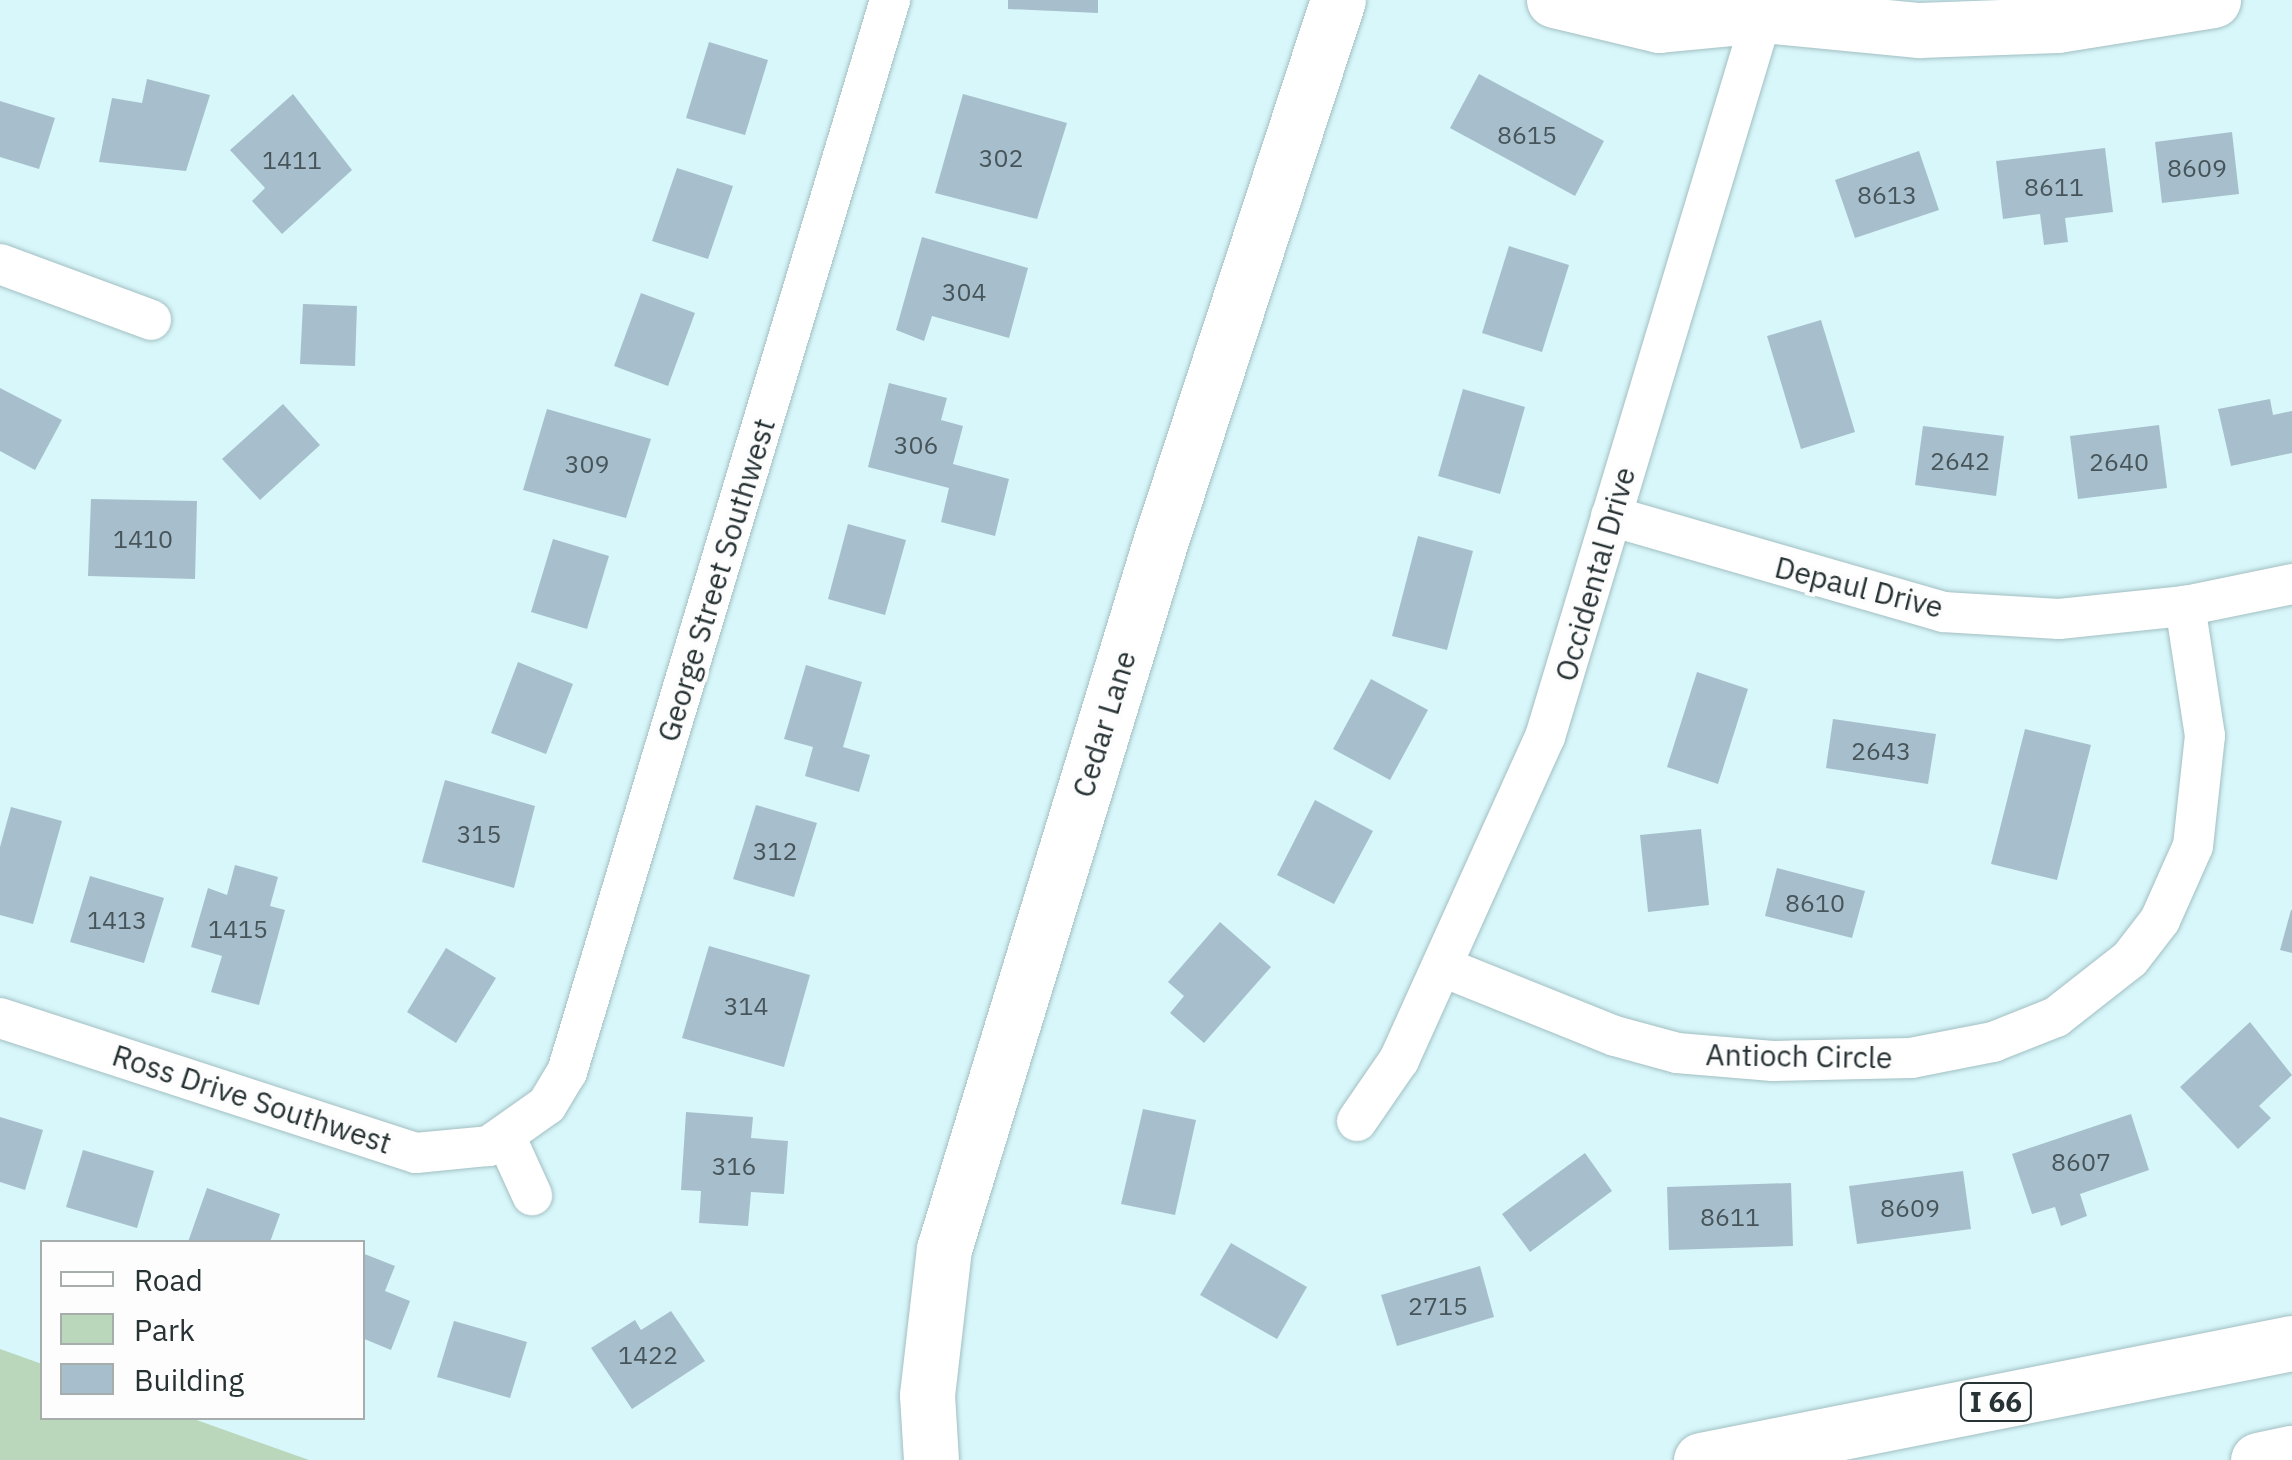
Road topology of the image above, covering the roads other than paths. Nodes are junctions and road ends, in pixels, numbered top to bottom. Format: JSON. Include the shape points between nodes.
{"nodes":[{"id":1,"x":890,"y":0,"type":"edge"},
{"id":2,"x":1338,"y":0,"type":"edge"},
{"id":3,"x":1554,"y":0,"type":"edge"},
{"id":4,"x":2213,"y":0,"type":"edge"},
{"id":5,"x":1756,"y":5,"type":"edge"},
{"id":6,"x":0,"y":264,"type":"edge"},
{"id":7,"x":150,"y":320,"type":"dead end"},
{"id":8,"x":1611,"y":516,"type":"junction"},
{"id":9,"x":2292,"y":584,"type":"edge"},
{"id":10,"x":2185,"y":606,"type":"junction"},
{"id":11,"x":1443,"y":967,"type":"junction"},
{"id":12,"x":0,"y":1018,"type":"edge"},
{"id":13,"x":1357,"y":1121,"type":"dead end"},
{"id":14,"x":506,"y":1138,"type":"junction"},
{"id":15,"x":532,"y":1195,"type":"dead end"},
{"id":16,"x":2292,"y":1343,"type":"edge"},
{"id":17,"x":931,"y":1454,"type":"edge"},
{"id":18,"x":2292,"y":1454,"type":"edge"},
{"id":19,"x":1701,"y":1460,"type":"edge"},
{"id":20,"x":2258,"y":1460,"type":"edge"}],
"edges":[{"from":1,"to":14,"type":"street","name":"George Street Southwest","via":[[567,1072],[547,1105]]},
{"from":2,"to":17,"type":"main road","name":"Cedar Lane","via":[[1160,544],[950,1230],[928,1379]]},
{"from":3,"to":5,"type":"main road","via":[[1659,25]]},
{"from":4,"to":5,"type":"main road","via":[[2056,25],[1919,30]]},
{"from":5,"to":8,"type":"street","name":"Occidental Drive"},
{"from":6,"to":7,"type":"street"},
{"from":8,"to":10,"type":"street","name":"Depaul Drive","via":[[1943,612],[2059,619]]},
{"from":8,"to":11,"type":"street","name":"Occidental Drive","via":[[1545,737]]},
{"from":9,"to":10,"type":"street","name":"Depaul Drive"},
{"from":10,"to":11,"type":"street","name":"Antioch Circle","via":[[2205,736],[2192,846],[2160,920],[2130,959],[2056,1017],[1994,1042],[1911,1058],[1773,1061],[1676,1052],[1615,1036]]},
{"from":11,"to":13,"type":"street","name":"Occidental Drive","via":[[1399,1060]]},
{"from":12,"to":14,"type":"street","name":"Ross Drive Southwest","via":[[416,1153],[455,1154]]},
{"from":14,"to":15,"type":"street"},
{"from":16,"to":19,"type":"main road","number":"I 66"},
{"from":18,"to":20,"type":"main road"}]}
